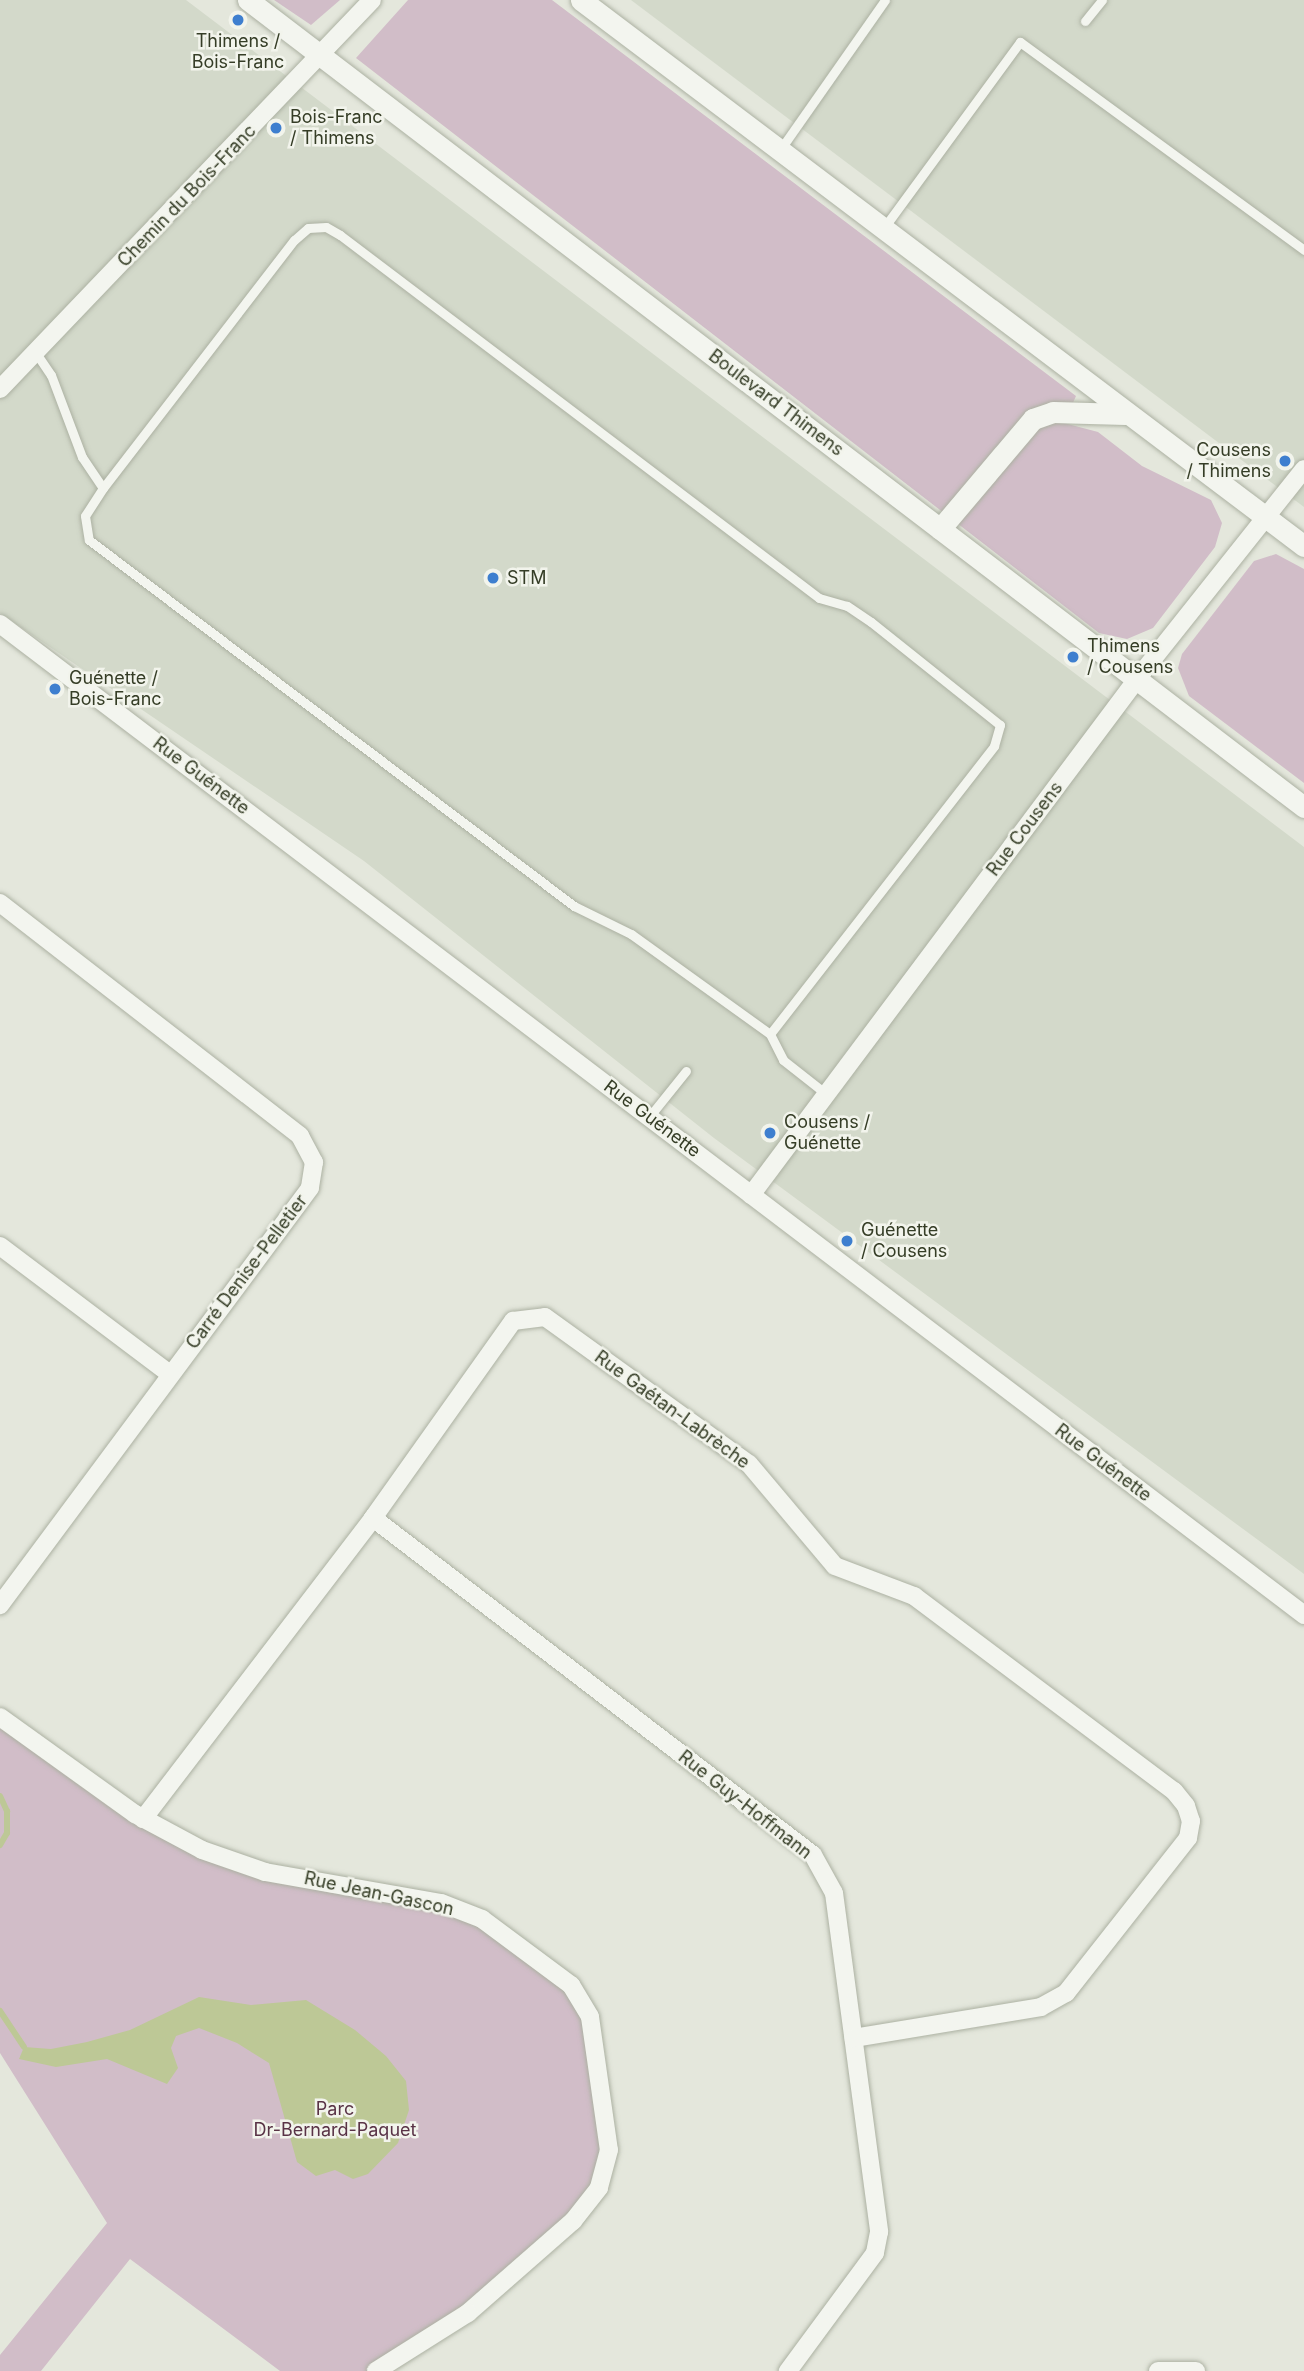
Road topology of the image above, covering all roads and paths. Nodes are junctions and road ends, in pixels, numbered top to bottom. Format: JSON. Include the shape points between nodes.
{"nodes":[{"id":1,"x":248,"y":0,"type":"edge"},
{"id":2,"x":372,"y":0,"type":"edge"},
{"id":3,"x":581,"y":0,"type":"edge"},
{"id":4,"x":885,"y":0,"type":"edge"},
{"id":5,"x":1102,"y":0,"type":"edge"},
{"id":6,"x":1085,"y":21,"type":"dead end"},
{"id":7,"x":321,"y":57,"type":"junction"},
{"id":8,"x":779,"y":151,"type":"junction"},
{"id":9,"x":883,"y":229,"type":"junction"},
{"id":10,"x":1304,"y":250,"type":"edge"},
{"id":11,"x":36,"y":354,"type":"junction"},
{"id":12,"x":0,"y":389,"type":"edge"},
{"id":13,"x":1125,"y":414,"type":"junction"},
{"id":14,"x":1304,"y":469,"type":"edge"},
{"id":15,"x":103,"y":488,"type":"junction"},
{"id":16,"x":1265,"y":517,"type":"junction"},
{"id":17,"x":940,"y":529,"type":"junction"},
{"id":18,"x":1304,"y":547,"type":"edge"},
{"id":19,"x":0,"y":624,"type":"edge"},
{"id":20,"x":1137,"y":679,"type":"junction"},
{"id":21,"x":1304,"y":807,"type":"edge"},
{"id":22,"x":0,"y":903,"type":"edge"},
{"id":23,"x":770,"y":1034,"type":"junction"},
{"id":24,"x":686,"y":1071,"type":"dead end"},
{"id":25,"x":826,"y":1094,"type":"junction"},
{"id":26,"x":649,"y":1117,"type":"junction"},
{"id":27,"x":751,"y":1195,"type":"junction"},
{"id":28,"x":0,"y":1246,"type":"edge"},
{"id":29,"x":170,"y":1374,"type":"junction"},
{"id":30,"x":373,"y":1518,"type":"junction"},
{"id":31,"x":0,"y":1605,"type":"edge"},
{"id":32,"x":1304,"y":1615,"type":"edge"},
{"id":33,"x":0,"y":1717,"type":"edge"},
{"id":34,"x":143,"y":1819,"type":"junction"},
{"id":35,"x":853,"y":2038,"type":"junction"},
{"id":36,"x":376,"y":2371,"type":"edge"},
{"id":37,"x":788,"y":2371,"type":"edge"},
{"id":38,"x":1158,"y":2371,"type":"edge"},
{"id":39,"x":1196,"y":2371,"type":"edge"}],
"edges":[{"from":1,"to":7,"type":"street","name":"Boulevard Thimens"},
{"from":2,"to":7,"type":"street","name":"Chemin du Bois-Franc"},
{"from":3,"to":8,"type":"street"},
{"from":4,"to":8,"type":"lane"},
{"from":5,"to":6,"type":"lane"},
{"from":7,"to":11,"type":"street","name":"Chemin du Bois-Franc"},
{"from":7,"to":17,"type":"street","name":"Boulevard Thimens"},
{"from":8,"to":9,"type":"street"},
{"from":9,"to":10,"type":"lane","via":[[1020,42]]},
{"from":9,"to":13,"type":"street"},
{"from":11,"to":12,"type":"street","name":"Chemin du Bois-Franc"},
{"from":11,"to":15,"type":"lane","via":[[51,375],[82,457]]},
{"from":13,"to":16,"type":"street"},
{"from":13,"to":17,"type":"street","via":[[1053,412],[1032,419]]},
{"from":14,"to":16,"type":"street","name":"Rue Cousens"},
{"from":15,"to":23,"type":"lane","via":[[85,516],[85,532],[95,546],[574,906],[631,934]]},
{"from":15,"to":23,"type":"lane","via":[[294,240],[309,228],[327,227],[819,598],[846,606],[871,622],[996,720],[1001,731]]},
{"from":16,"to":18,"type":"street"},
{"from":16,"to":20,"type":"street","name":"Rue Cousens"},
{"from":17,"to":20,"type":"street","name":"Boulevard Thimens"},
{"from":19,"to":26,"type":"street","name":"Rue Guénette"},
{"from":20,"to":21,"type":"street","name":"Boulevard Thimens"},
{"from":20,"to":25,"type":"street","name":"Rue Cousens"},
{"from":22,"to":29,"type":"street","name":"Carré Denise-Pelletier","via":[[300,1136],[314,1162],[310,1188]]},
{"from":23,"to":25,"type":"lane","via":[[783,1060]]},
{"from":24,"to":26,"type":"lane"},
{"from":25,"to":27,"type":"street","name":"Rue Cousens"},
{"from":26,"to":27,"type":"street","name":"Rue Guénette"},
{"from":27,"to":32,"type":"street","name":"Rue Guénette"},
{"from":28,"to":29,"type":"street"},
{"from":29,"to":31,"type":"street","name":"Carré Denise-Pelletier"},
{"from":30,"to":34,"type":"street","name":"Rue Gaétan-Labrèche"},
{"from":30,"to":35,"type":"street","name":"Rue Guy-Hoffmann","via":[[813,1855],[834,1893]]},
{"from":30,"to":35,"type":"street","name":"Rue Gaétan-Labrèche","via":[[513,1321],[545,1317],[749,1464],[835,1566],[914,1595],[1174,1791],[1186,1806],[1191,1821],[1188,1838],[1066,1993],[1041,2007]]},
{"from":33,"to":34,"type":"street","name":"Rue Jean-Gascon"},
{"from":34,"to":36,"type":"street","name":"Rue Jean-Gascon","via":[[202,1850],[265,1872],[441,1903],[482,1919],[570,1985],[590,2017],[609,2150],[599,2188],[573,2221],[468,2314]]},
{"from":35,"to":37,"type":"street","name":"Rue Guy-Hoffmann","via":[[879,2232],[875,2253]]},
{"from":38,"to":39,"type":"street"}]}
